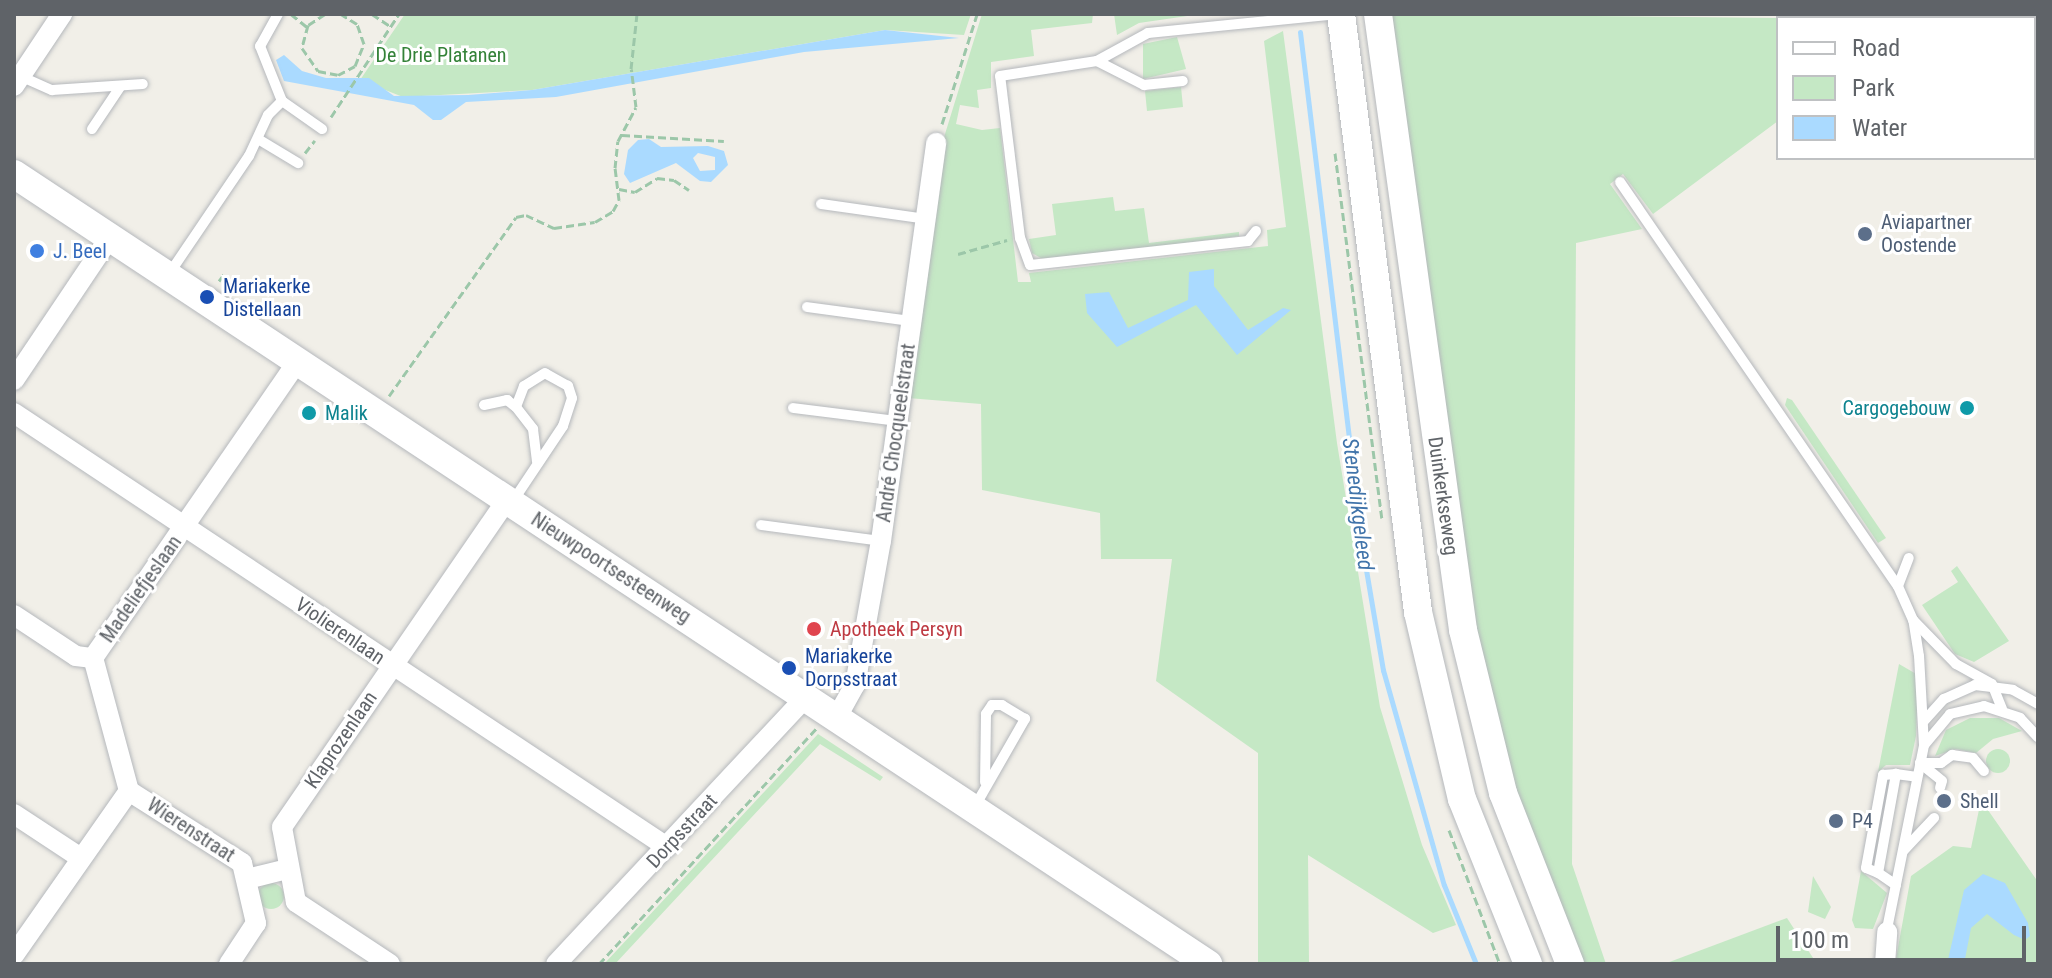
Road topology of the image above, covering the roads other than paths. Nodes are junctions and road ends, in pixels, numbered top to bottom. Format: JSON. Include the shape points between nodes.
{"nodes":[{"id":1,"x":62,"y":14,"type":"edge"},
{"id":2,"x":278,"y":14,"type":"edge"},
{"id":3,"x":1378,"y":14,"type":"edge"},
{"id":4,"x":1331,"y":15,"type":"edge"},
{"id":5,"x":1097,"y":61,"type":"junction"},
{"id":6,"x":17,"y":81,"type":"edge"},
{"id":7,"x":1183,"y":81,"type":"dead end"},
{"id":8,"x":143,"y":84,"type":"dead end"},
{"id":9,"x":120,"y":87,"type":"junction"},
{"id":10,"x":282,"y":101,"type":"junction"},
{"id":11,"x":92,"y":129,"type":"dead end"},
{"id":12,"x":322,"y":129,"type":"dead end"},
{"id":13,"x":258,"y":139,"type":"junction"},
{"id":14,"x":936,"y":143,"type":"road end"},
{"id":15,"x":298,"y":163,"type":"dead end"},
{"id":16,"x":14,"y":174,"type":"edge"},
{"id":17,"x":1620,"y":182,"type":"dead end"},
{"id":18,"x":821,"y":204,"type":"dead end"},
{"id":19,"x":926,"y":219,"type":"junction"},
{"id":20,"x":1256,"y":231,"type":"dead end"},
{"id":21,"x":110,"y":237,"type":"junction"},
{"id":22,"x":168,"y":275,"type":"junction"},
{"id":23,"x":807,"y":307,"type":"dead end"},
{"id":24,"x":911,"y":321,"type":"junction"},
{"id":25,"x":298,"y":361,"type":"junction"},
{"id":26,"x":14,"y":380,"type":"edge"},
{"id":27,"x":484,"y":405,"type":"dead end"},
{"id":28,"x":516,"y":407,"type":"junction"},
{"id":29,"x":793,"y":408,"type":"dead end"},
{"id":30,"x":14,"y":413,"type":"edge"},
{"id":31,"x":897,"y":421,"type":"junction"},
{"id":32,"x":537,"y":462,"type":"junction"},
{"id":33,"x":509,"y":501,"type":"junction"},
{"id":34,"x":761,"y":525,"type":"dead end"},
{"id":35,"x":185,"y":527,"type":"junction"},
{"id":36,"x":881,"y":541,"type":"junction"},
{"id":37,"x":1909,"y":558,"type":"dead end"},
{"id":38,"x":1898,"y":586,"type":"junction"},
{"id":39,"x":14,"y":615,"type":"edge"},
{"id":40,"x":1913,"y":620,"type":"junction"},
{"id":41,"x":93,"y":658,"type":"junction"},
{"id":42,"x":394,"y":667,"type":"junction"},
{"id":43,"x":1992,"y":684,"type":"junction"},
{"id":44,"x":806,"y":697,"type":"junction"},
{"id":45,"x":2038,"y":704,"type":"edge"},
{"id":46,"x":2002,"y":709,"type":"junction"},
{"id":47,"x":837,"y":717,"type":"junction"},
{"id":48,"x":1924,"y":721,"type":"junction"},
{"id":49,"x":2038,"y":737,"type":"edge"},
{"id":50,"x":1924,"y":745,"type":"junction"},
{"id":51,"x":1920,"y":763,"type":"junction"},
{"id":52,"x":1984,"y":771,"type":"dead end"},
{"id":53,"x":1917,"y":777,"type":"junction"},
{"id":54,"x":1940,"y":788,"type":"dead end"},
{"id":55,"x":129,"y":791,"type":"junction"},
{"id":56,"x":980,"y":795,"type":"junction"},
{"id":57,"x":14,"y":814,"type":"edge"},
{"id":58,"x":1934,"y":818,"type":"dead end"},
{"id":59,"x":667,"y":847,"type":"junction"},
{"id":60,"x":1903,"y":851,"type":"junction"},
{"id":61,"x":78,"y":856,"type":"junction"},
{"id":62,"x":1485,"y":865,"type":"junction"},
{"id":63,"x":287,"y":869,"type":"junction"},
{"id":64,"x":247,"y":879,"type":"junction"},
{"id":65,"x":1896,"y":885,"type":"junction"},
{"id":66,"x":1887,"y":932,"type":"junction"},
{"id":67,"x":14,"y":955,"type":"edge"},
{"id":68,"x":229,"y":964,"type":"edge"},
{"id":69,"x":390,"y":964,"type":"edge"},
{"id":70,"x":556,"y":964,"type":"edge"},
{"id":71,"x":1208,"y":964,"type":"edge"},
{"id":72,"x":1517,"y":964,"type":"edge"},
{"id":73,"x":1528,"y":964,"type":"edge"},
{"id":74,"x":1570,"y":964,"type":"edge"},
{"id":75,"x":1875,"y":964,"type":"edge"},
{"id":76,"x":1885,"y":964,"type":"edge"}],
"edges":[{"from":1,"to":6,"type":"street"},
{"from":2,"to":10,"type":"lane","via":[[260,46]]},
{"from":3,"to":74,"type":"main road","name":"Duinkerkseweg","via":[[1466,643],[1503,793]]},
{"from":4,"to":5,"type":"lane","via":[[1148,33]]},
{"from":4,"to":62,"type":"main road","name":"Duinkerkseweg","via":[[1418,612],[1448,748]]},
{"from":5,"to":7,"type":"lane","via":[[1144,85]]},
{"from":5,"to":20,"type":"lane","via":[[1000,76],[1026,262],[1038,267],[1248,241]]},
{"from":6,"to":9,"type":"lane","via":[[52,90]]},
{"from":8,"to":9,"type":"lane"},
{"from":9,"to":11,"type":"lane"},
{"from":10,"to":12,"type":"lane"},
{"from":10,"to":13,"type":"lane","via":[[268,115]]},
{"from":13,"to":15,"type":"lane"},
{"from":13,"to":22,"type":"lane"},
{"from":14,"to":19,"type":"street","name":"André Chocqueelstraat"},
{"from":16,"to":21,"type":"main road","name":"Nieuwpoortsesteenweg"},
{"from":17,"to":38,"type":"lane"},
{"from":18,"to":19,"type":"lane"},
{"from":19,"to":24,"type":"street","name":"André Chocqueelstraat"},
{"from":21,"to":22,"type":"main road","name":"Nieuwpoortsesteenweg"},
{"from":21,"to":26,"type":"street"},
{"from":22,"to":25,"type":"main road","name":"Nieuwpoortsesteenweg"},
{"from":23,"to":24,"type":"lane"},
{"from":24,"to":31,"type":"street","name":"André Chocqueelstraat"},
{"from":25,"to":33,"type":"main road","name":"Nieuwpoortsesteenweg"},
{"from":25,"to":35,"type":"street","name":"Madeliefjeslaan"},
{"from":27,"to":28,"type":"lane","via":[[507,400]]},
{"from":28,"to":32,"type":"lane","via":[[533,429]]},
{"from":28,"to":32,"type":"lane","via":[[534,376],[555,376],[568,386],[572,409]]},
{"from":29,"to":31,"type":"lane"},
{"from":30,"to":35,"type":"street","name":"Violierenlaan"},
{"from":31,"to":36,"type":"street","name":"André Chocqueelstraat"},
{"from":32,"to":33,"type":"lane"},
{"from":33,"to":42,"type":"street","name":"Klaprozenlaan"},
{"from":33,"to":44,"type":"main road","name":"Nieuwpoortsesteenweg"},
{"from":34,"to":36,"type":"lane"},
{"from":35,"to":41,"type":"street","name":"Madeliefjeslaan"},
{"from":35,"to":42,"type":"street","name":"Violierenlaan"},
{"from":36,"to":47,"type":"street","name":"André Chocqueelstraat","via":[[855,685]]},
{"from":37,"to":38,"type":"lane"},
{"from":38,"to":40,"type":"lane"},
{"from":39,"to":41,"type":"street","via":[[76,656]]},
{"from":40,"to":43,"type":"lane","via":[[1956,664]]},
{"from":40,"to":48,"type":"lane"},
{"from":41,"to":55,"type":"street","name":"Madeliefjeslaan"},
{"from":42,"to":59,"type":"street","name":"Violierenlaan"},
{"from":42,"to":63,"type":"street","name":"Klaprozenlaan","via":[[282,827]]},
{"from":43,"to":45,"type":"lane"},
{"from":43,"to":46,"type":"lane"},
{"from":43,"to":48,"type":"lane","via":[[1959,691]]},
{"from":44,"to":47,"type":"main road","name":"Nieuwpoortsesteenweg"},
{"from":44,"to":59,"type":"street","name":"Dorpsstraat"},
{"from":46,"to":49,"type":"lane"},
{"from":46,"to":50,"type":"lane","via":[[1967,708],[1950,714]]},
{"from":47,"to":56,"type":"main road","name":"Nieuwpoortsesteenweg"},
{"from":48,"to":50,"type":"lane"},
{"from":50,"to":51,"type":"lane"},
{"from":51,"to":52,"type":"lane","via":[[1941,763],[1952,755],[1973,758]]},
{"from":51,"to":53,"type":"lane"},
{"from":51,"to":54,"type":"lane","via":[[1942,781]]},
{"from":53,"to":60,"type":"lane"},
{"from":53,"to":65,"type":"lane","via":[[1883,775],[1866,868]]},
{"from":55,"to":61,"type":"street"},
{"from":55,"to":64,"type":"street","name":"Wierenstraat","via":[[242,863]]},
{"from":56,"to":56,"type":"lane","via":[[1025,719],[1002,705],[992,705],[986,714]]},
{"from":56,"to":71,"type":"main road","name":"Nieuwpoortsesteenweg"},
{"from":57,"to":61,"type":"street"},
{"from":58,"to":60,"type":"lane"},
{"from":59,"to":70,"type":"street","name":"Dorpsstraat"},
{"from":60,"to":65,"type":"lane"},
{"from":61,"to":67,"type":"street"},
{"from":62,"to":72,"type":"main road","via":[[1500,925]]},
{"from":62,"to":73,"type":"main road","name":"Duinkerkseweg"},
{"from":63,"to":64,"type":"street","name":"Wierenstraat"},
{"from":63,"to":69,"type":"street","via":[[296,902]]},
{"from":64,"to":68,"type":"street","via":[[256,923]]},
{"from":65,"to":66,"type":"lane"},
{"from":66,"to":75,"type":"lane"},
{"from":66,"to":76,"type":"street"}]}
